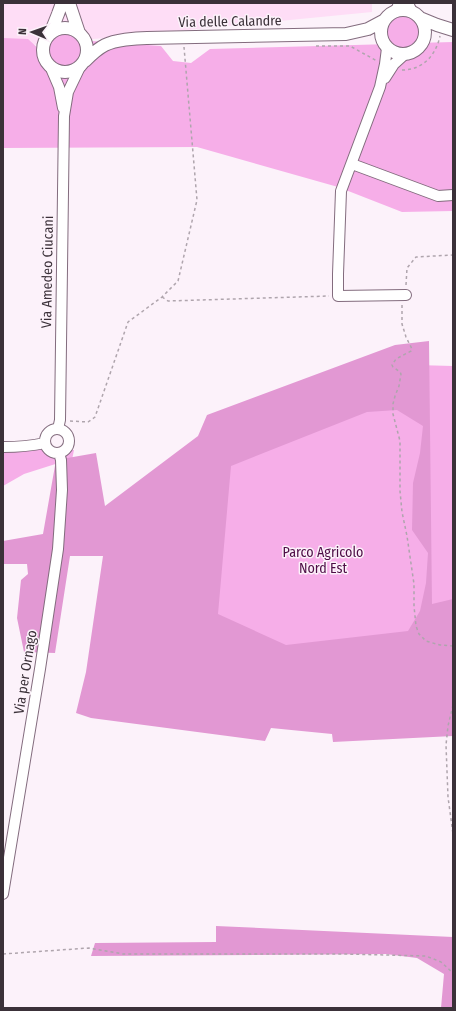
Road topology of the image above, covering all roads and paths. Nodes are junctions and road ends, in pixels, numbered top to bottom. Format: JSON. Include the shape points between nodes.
{"nodes":[{"id":1,"x":62,"y":3,"type":"edge"},
{"id":2,"x":69,"y":3,"type":"edge"},
{"id":3,"x":398,"y":7,"type":"edge"},
{"id":4,"x":414,"y":11,"type":"edge"},
{"id":5,"x":383,"y":21,"type":"junction"},
{"id":6,"x":453,"y":30,"type":"edge"},
{"id":7,"x":80,"y":33,"type":"junction"},
{"id":8,"x":441,"y":33,"type":"junction"},
{"id":9,"x":50,"y":34,"type":"junction"},
{"id":10,"x":346,"y":34,"type":"junction"},
{"id":11,"x":184,"y":37,"type":"junction"},
{"id":12,"x":115,"y":42,"type":"junction"},
{"id":13,"x":422,"y":43,"type":"junction"},
{"id":14,"x":311,"y":46,"type":"dead end"},
{"id":15,"x":387,"y":47,"type":"junction"},
{"id":16,"x":405,"y":54,"type":"junction"},
{"id":17,"x":82,"y":64,"type":"junction"},
{"id":18,"x":50,"y":66,"type":"junction"},
{"id":19,"x":388,"y":67,"type":"junction"},
{"id":20,"x":64,"y":116,"type":"junction"},
{"id":21,"x":352,"y":164,"type":"junction"},
{"id":22,"x":453,"y":195,"type":"edge"},
{"id":23,"x":453,"y":255,"type":"edge"},
{"id":24,"x":404,"y":295,"type":"junction"},
{"id":25,"x":338,"y":296,"type":"junction"},
{"id":26,"x":162,"y":297,"type":"junction"},
{"id":27,"x":59,"y":425,"type":"junction"},
{"id":28,"x":45,"y":443,"type":"junction"},
{"id":29,"x":3,"y":447,"type":"edge"},
{"id":30,"x":59,"y":452,"type":"junction"},
{"id":31,"x":453,"y":646,"type":"edge"},
{"id":32,"x":453,"y":705,"type":"edge"},
{"id":33,"x":453,"y":834,"type":"edge"},
{"id":34,"x":3,"y":894,"type":"edge"},
{"id":35,"x":3,"y":954,"type":"edge"},
{"id":36,"x":453,"y":973,"type":"edge"}],
"edges":[{"from":1,"to":9,"type":"main road","name":"Via Amedeo Ciucani"},
{"from":2,"to":7,"type":"main road","name":"Via Amedeo Ciucani"},
{"from":3,"to":4,"type":"main road","name":"Via delle Calandre"},
{"from":3,"to":5,"type":"main road","name":"Via delle Calandre"},
{"from":4,"to":6,"type":"main road","name":"Via delle Calandre","via":[[437,25]]},
{"from":4,"to":13,"type":"main road","via":[[425,29]]},
{"from":5,"to":10,"type":"main road","name":"Via delle Calandre","via":[[368,29]]},
{"from":5,"to":15,"type":"main road","via":[[382,40]]},
{"from":6,"to":8,"type":"main road","name":"Via delle Calandre"},
{"from":7,"to":9,"type":"main road","via":[[65,28]]},
{"from":7,"to":12,"type":"main road","name":"Via delle Calandre","via":[[97,40]]},
{"from":7,"to":17,"type":"main road","name":"Via Amedeo Ciucani","via":[[87,47]]},
{"from":8,"to":13,"type":"main road","name":"Via delle Calandre"},
{"from":8,"to":19,"type":"path","via":[[435,52],[420,66],[407,70]]},
{"from":9,"to":18,"type":"main road","name":"Via Amedeo Ciucani","via":[[44,42],[43,51]]},
{"from":10,"to":11,"type":"main road","name":"Via delle Calandre"},
{"from":10,"to":15,"type":"main road","name":"Via delle Calandre","via":[[368,38]]},
{"from":11,"to":12,"type":"main road","name":"Via delle Calandre","via":[[140,38]]},
{"from":11,"to":26,"type":"path","via":[[197,200],[178,281]]},
{"from":12,"to":17,"type":"main road","name":"Via delle Calandre","via":[[103,46]]},
{"from":13,"to":16,"type":"main road","name":"Via delle Calandre","via":[[414,51]]},
{"from":14,"to":19,"type":"path","via":[[350,46]]},
{"from":15,"to":16,"type":"main road","name":"Via delle Calandre","via":[[396,53]]},
{"from":15,"to":19,"type":"street"},
{"from":16,"to":19,"type":"street"},
{"from":17,"to":18,"type":"main road","via":[[72,71],[65,72]]},
{"from":17,"to":20,"type":"street","name":"Via Amedeo Ciucani","via":[[68,92]]},
{"from":18,"to":20,"type":"street","name":"Via Amedeo Ciucani","via":[[59,87]]},
{"from":19,"to":21,"type":"street"},
{"from":20,"to":27,"type":"street","name":"Via Amedeo Ciucani"},
{"from":21,"to":22,"type":"street","via":[[438,196]]},
{"from":21,"to":25,"type":"street","via":[[341,191]]},
{"from":23,"to":24,"type":"path","via":[[416,257],[407,268]]},
{"from":24,"to":25,"type":"street"},
{"from":24,"to":31,"type":"path","via":[[402,324],[412,349],[392,364],[401,374],[394,396],[393,414],[400,441],[400,490],[414,584],[416,626],[426,641]]},
{"from":25,"to":26,"type":"path","via":[[168,301]]},
{"from":26,"to":27,"type":"path","via":[[128,322],[95,417],[88,422]]},
{"from":27,"to":28,"type":"street","via":[[48,433]]},
{"from":27,"to":30,"type":"street","via":[[69,440],[67,448]]},
{"from":28,"to":29,"type":"street"},
{"from":28,"to":30,"type":"street","via":[[53,452]]},
{"from":30,"to":34,"type":"street","name":"Via per Ornago","via":[[62,490],[58,549]]},
{"from":32,"to":33,"type":"path","via":[[446,745],[448,797]]},
{"from":35,"to":36,"type":"path","via":[[89,948],[123,954],[426,956],[441,962]]}]}
